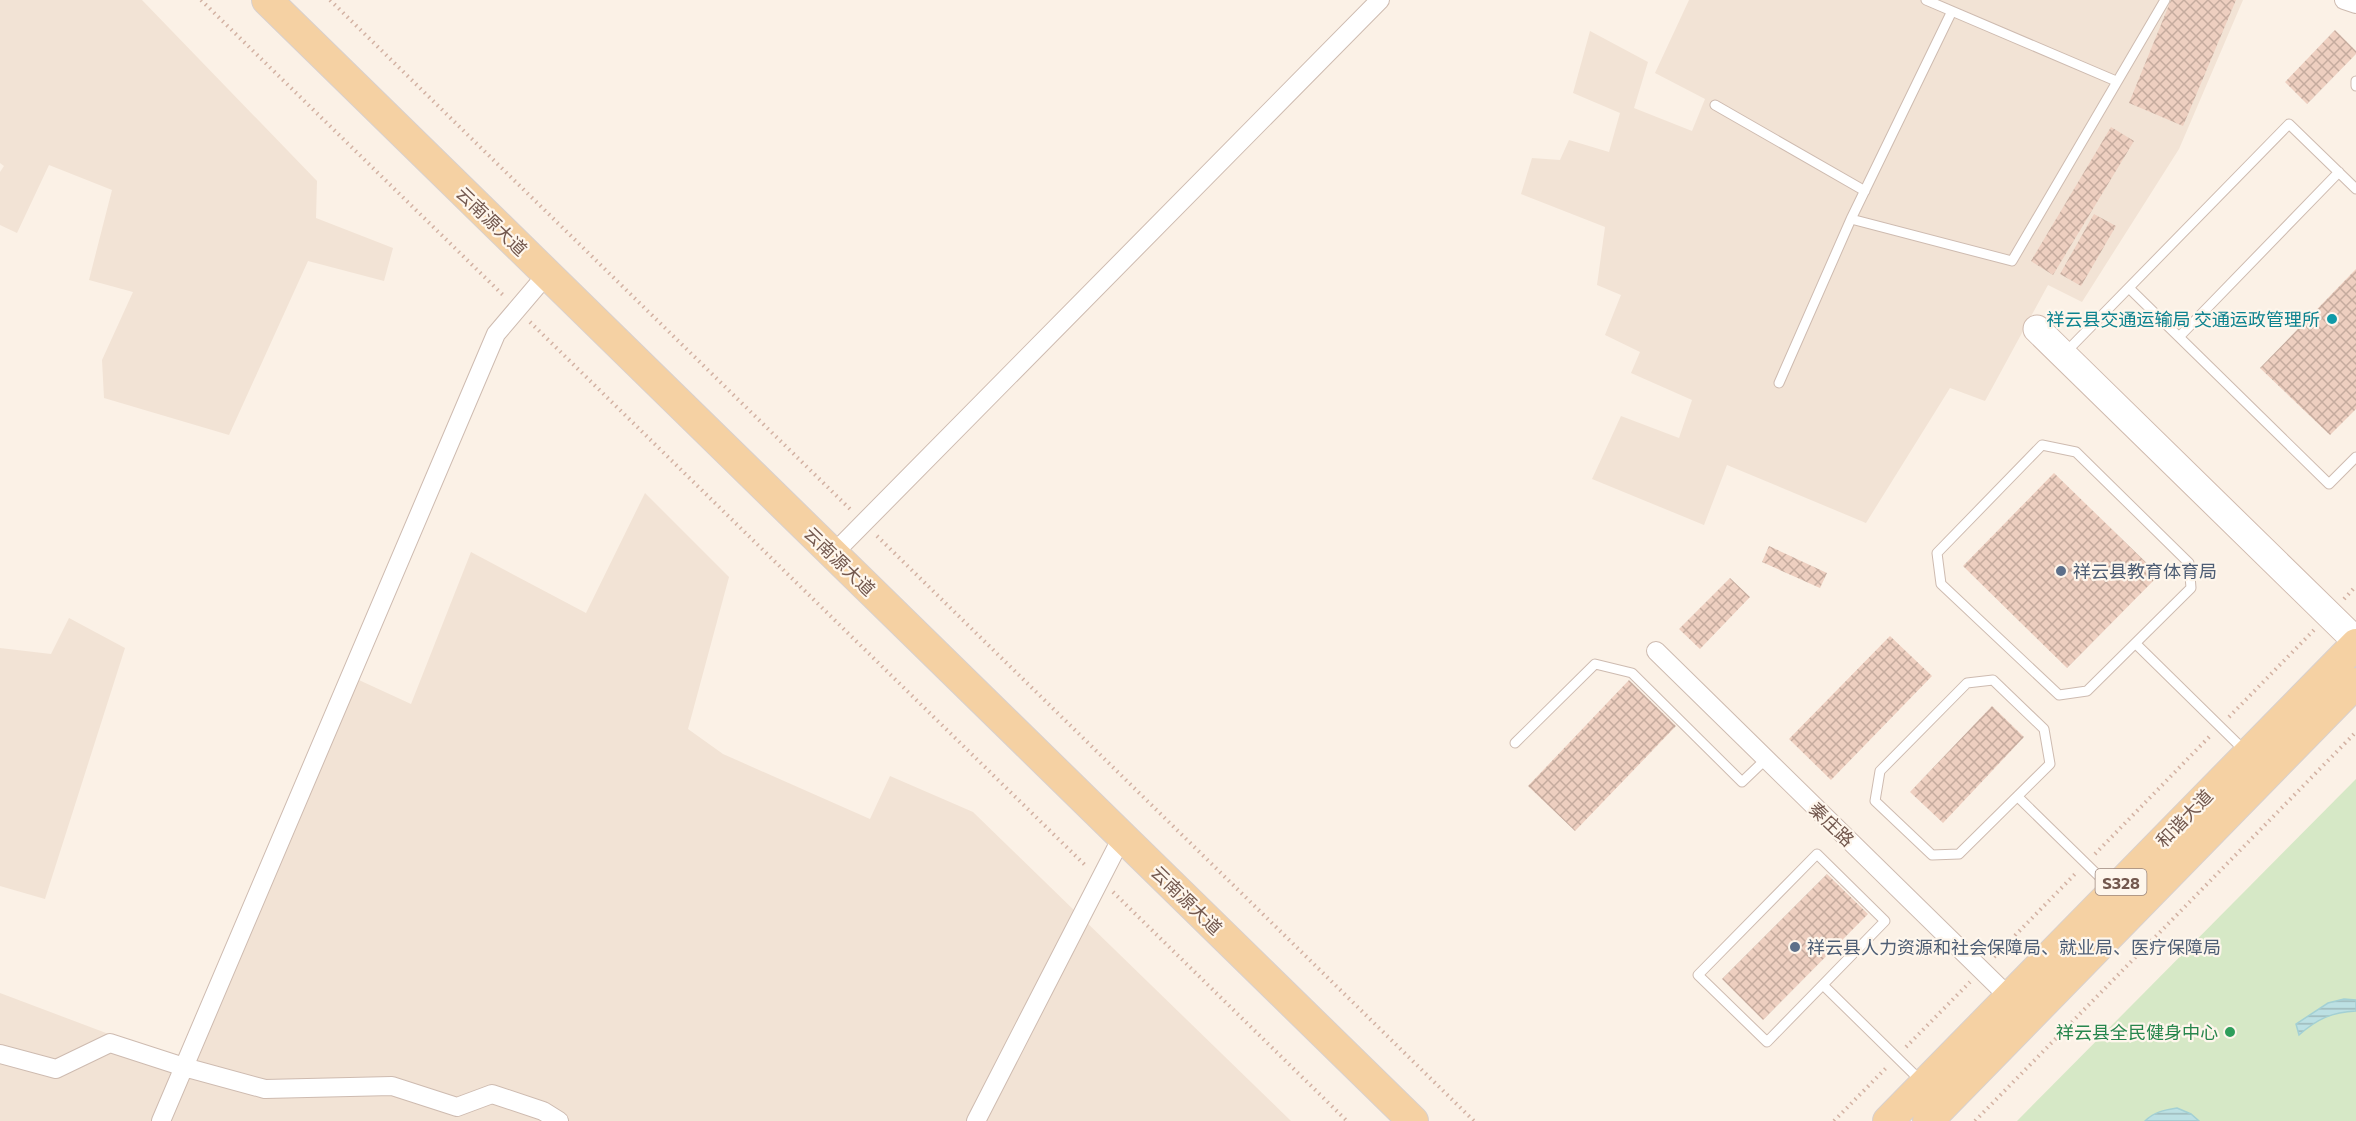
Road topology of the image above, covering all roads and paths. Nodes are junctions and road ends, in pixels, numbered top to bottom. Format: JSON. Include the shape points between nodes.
{"nodes":[{"id":1,"x":201,"y":0,"type":"edge"},
{"id":2,"x":267,"y":0,"type":"edge"},
{"id":3,"x":330,"y":0,"type":"edge"},
{"id":4,"x":1380,"y":0,"type":"edge"},
{"id":5,"x":1926,"y":0,"type":"edge"},
{"id":6,"x":2165,"y":0,"type":"edge"},
{"id":7,"x":2343,"y":0,"type":"edge"},
{"id":8,"x":2356,"y":4,"type":"edge"},
{"id":9,"x":1952,"y":11,"type":"junction"},
{"id":10,"x":2116,"y":81,"type":"junction"},
{"id":11,"x":2356,"y":81,"type":"edge"},
{"id":12,"x":2356,"y":86,"type":"edge"},
{"id":13,"x":1715,"y":105,"type":"dead end"},
{"id":14,"x":2339,"y":172,"type":"junction"},
{"id":15,"x":2356,"y":189,"type":"edge"},
{"id":16,"x":1865,"y":191,"type":"junction"},
{"id":17,"x":1851,"y":219,"type":"junction"},
{"id":18,"x":547,"y":274,"type":"junction"},
{"id":19,"x":2129,"y":288,"type":"junction"},
{"id":20,"x":516,"y":308,"type":"junction"},
{"id":21,"x":2037,"y":329,"type":"dead end"},
{"id":22,"x":2179,"y":337,"type":"junction"},
{"id":23,"x":2063,"y":355,"type":"junction"},
{"id":24,"x":1779,"y":383,"type":"dead end"},
{"id":25,"x":2356,"y":457,"type":"edge"},
{"id":26,"x":864,"y":522,"type":"junction"},
{"id":27,"x":833,"y":554,"type":"junction"},
{"id":28,"x":2356,"y":642,"type":"edge"},
{"id":29,"x":2136,"y":644,"type":"junction"},
{"id":30,"x":1656,"y":651,"type":"dead end"},
{"id":31,"x":2356,"y":683,"type":"edge"},
{"id":32,"x":2356,"y":732,"type":"edge"},
{"id":33,"x":1515,"y":743,"type":"dead end"},
{"id":34,"x":2247,"y":753,"type":"junction"},
{"id":35,"x":1766,"y":759,"type":"junction"},
{"id":36,"x":2018,"y":797,"type":"junction"},
{"id":37,"x":1122,"y":837,"type":"junction"},
{"id":38,"x":1100,"y":879,"type":"junction"},
{"id":39,"x":2113,"y":890,"type":"junction"},
{"id":40,"x":1823,"y":985,"type":"junction"},
{"id":41,"x":2009,"y":997,"type":"junction"},
{"id":42,"x":0,"y":1054,"type":"edge"},
{"id":43,"x":184,"y":1067,"type":"junction"},
{"id":44,"x":1924,"y":1084,"type":"junction"},
{"id":45,"x":161,"y":1121,"type":"edge"},
{"id":46,"x":559,"y":1121,"type":"edge"},
{"id":47,"x":976,"y":1121,"type":"edge"},
{"id":48,"x":1347,"y":1121,"type":"edge"},
{"id":49,"x":1413,"y":1121,"type":"edge"},
{"id":50,"x":1474,"y":1121,"type":"edge"},
{"id":51,"x":1887,"y":1121,"type":"edge"},
{"id":52,"x":1928,"y":1121,"type":"edge"},
{"id":53,"x":1975,"y":1121,"type":"edge"}],
"edges":[{"from":1,"to":20,"type":"path"},
{"from":2,"to":18,"type":"main road","name":"云南源大道"},
{"from":3,"to":26,"type":"path"},
{"from":4,"to":26,"type":"street"},
{"from":5,"to":9,"type":"lane"},
{"from":6,"to":10,"type":"lane"},
{"from":7,"to":8,"type":"street"},
{"from":9,"to":10,"type":"lane"},
{"from":9,"to":16,"type":"lane"},
{"from":10,"to":17,"type":"lane","via":[[2012,261]]},
{"from":11,"to":12,"type":"lane"},
{"from":13,"to":16,"type":"lane"},
{"from":14,"to":15,"type":"lane"},
{"from":14,"to":19,"type":"lane","via":[[2289,124]]},
{"from":14,"to":22,"type":"lane"},
{"from":16,"to":17,"type":"lane"},
{"from":17,"to":24,"type":"lane"},
{"from":18,"to":20,"type":"street"},
{"from":18,"to":27,"type":"main road","name":"云南源大道"},
{"from":19,"to":22,"type":"lane"},
{"from":19,"to":23,"type":"lane"},
{"from":20,"to":38,"type":"path"},
{"from":20,"to":43,"type":"street","via":[[496,334]]},
{"from":21,"to":23,"type":"street"},
{"from":22,"to":25,"type":"lane","via":[[2330,484]]},
{"from":23,"to":28,"type":"street"},
{"from":26,"to":27,"type":"street"},
{"from":26,"to":50,"type":"path"},
{"from":27,"to":37,"type":"main road","name":"云南源大道"},
{"from":28,"to":34,"type":"main road","name":"和谐大道","number":"S328"},
{"from":29,"to":29,"type":"lane","via":[[2191,588],[2189,563],[2076,452],[2042,445],[1937,553],[1941,584],[2059,695],[2087,691]]},
{"from":29,"to":34,"type":"lane"},
{"from":30,"to":35,"type":"street","name":"秦庄路"},
{"from":31,"to":52,"type":"main road","name":"和谐大道","number":"S328"},
{"from":32,"to":53,"type":"path"},
{"from":33,"to":35,"type":"lane","via":[[1595,664],[1632,673],[1742,782]]},
{"from":34,"to":39,"type":"main road","name":"和谐大道","number":"S328"},
{"from":35,"to":41,"type":"street","name":"秦庄路"},
{"from":36,"to":36,"type":"lane","via":[[2050,764],[2044,729],[1993,680],[1967,683],[1880,771],[1875,801],[1932,855],[1950,855],[1959,854]]},
{"from":36,"to":39,"type":"lane"},
{"from":37,"to":38,"type":"street"},
{"from":37,"to":49,"type":"main road","name":"云南源大道"},
{"from":38,"to":47,"type":"street"},
{"from":38,"to":48,"type":"path"},
{"from":39,"to":41,"type":"main road","name":"和谐大道","number":"S328"},
{"from":40,"to":40,"type":"lane","via":[[1767,1042],[1698,975],[1817,854],[1885,921]]},
{"from":40,"to":44,"type":"lane"},
{"from":41,"to":44,"type":"main road","name":"和谐大道","number":"S328"},
{"from":42,"to":43,"type":"street","via":[[56,1069],[110,1043]]},
{"from":43,"to":45,"type":"street"},
{"from":43,"to":46,"type":"street","via":[[265,1089],[392,1086],[458,1107],[492,1094],[543,1111]]},
{"from":44,"to":51,"type":"main road","name":"和谐大道","number":"S328"}]}
